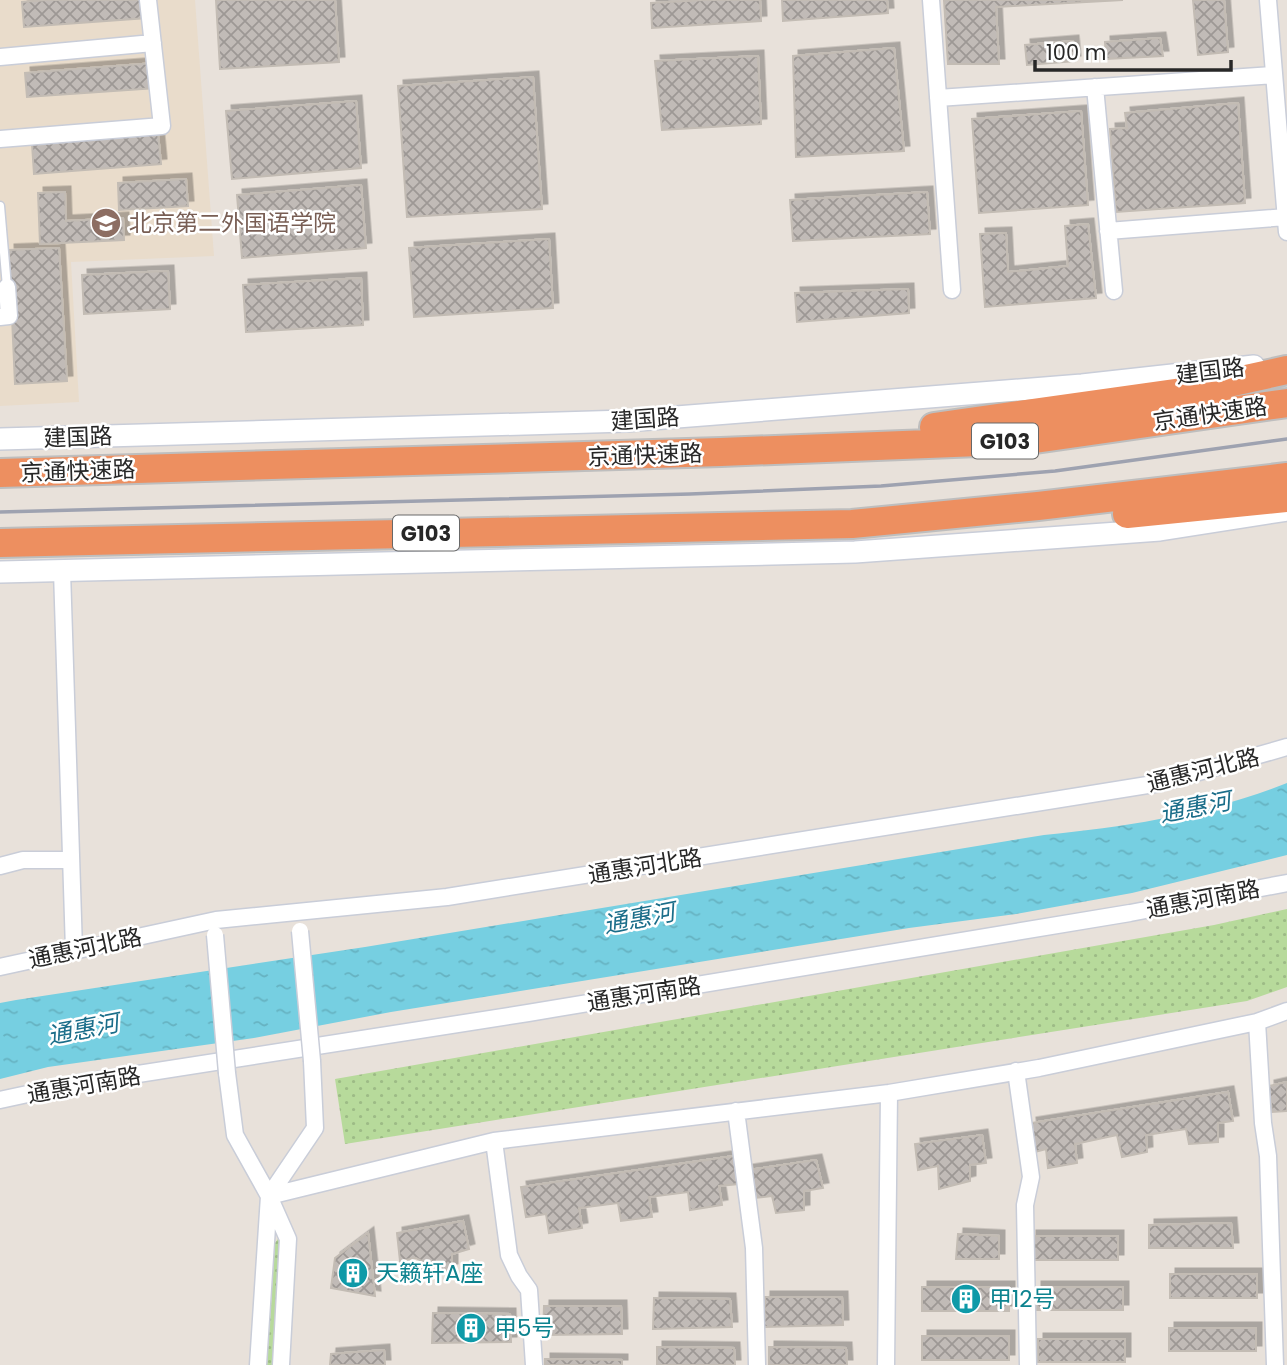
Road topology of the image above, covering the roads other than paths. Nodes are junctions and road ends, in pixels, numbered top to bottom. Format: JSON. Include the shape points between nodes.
{"nodes":[{"id":1,"x":148,"y":0,"type":"edge"},
{"id":2,"x":931,"y":0,"type":"edge"},
{"id":3,"x":1268,"y":0,"type":"edge"},
{"id":4,"x":153,"y":43,"type":"junction"},
{"id":5,"x":0,"y":57,"type":"edge"},
{"id":6,"x":1274,"y":75,"type":"junction"},
{"id":7,"x":1095,"y":87,"type":"junction"},
{"id":8,"x":938,"y":98,"type":"junction"},
{"id":9,"x":1283,"y":129,"type":"edge"},
{"id":10,"x":0,"y":139,"type":"edge"},
{"id":11,"x":0,"y":206,"type":"edge"},
{"id":12,"x":1286,"y":224,"type":"edge"},
{"id":13,"x":1108,"y":231,"type":"junction"},
{"id":14,"x":7,"y":287,"type":"joint"},
{"id":15,"x":952,"y":290,"type":"dead end"},
{"id":16,"x":1114,"y":291,"type":"dead end"},
{"id":17,"x":0,"y":317,"type":"edge"},
{"id":18,"x":1287,"y":362,"type":"edge"},
{"id":19,"x":1287,"y":370,"type":"edge"},
{"id":20,"x":1287,"y":403,"type":"edge"},
{"id":21,"x":0,"y":439,"type":"edge"},
{"id":22,"x":721,"y":452,"type":"junction"},
{"id":23,"x":0,"y":473,"type":"edge"},
{"id":24,"x":1287,"y":477,"type":"edge"},
{"id":25,"x":1287,"y":498,"type":"edge"},
{"id":26,"x":1287,"y":510,"type":"edge"},
{"id":27,"x":852,"y":524,"type":"junction"},
{"id":28,"x":0,"y":543,"type":"edge"},
{"id":29,"x":62,"y":570,"type":"junction"},
{"id":30,"x":0,"y":572,"type":"edge"},
{"id":31,"x":1287,"y":747,"type":"edge"},
{"id":32,"x":71,"y":860,"type":"junction"},
{"id":33,"x":0,"y":866,"type":"edge"},
{"id":34,"x":1287,"y":883,"type":"edge"},
{"id":35,"x":298,"y":911,"type":"junction"},
{"id":36,"x":215,"y":928,"type":"junction"},
{"id":37,"x":74,"y":950,"type":"junction"},
{"id":38,"x":0,"y":967,"type":"edge"},
{"id":39,"x":1287,"y":1011,"type":"edge"},
{"id":40,"x":1257,"y":1022,"type":"junction"},
{"id":41,"x":1016,"y":1071,"type":"junction"},
{"id":42,"x":888,"y":1093,"type":"junction"},
{"id":43,"x":0,"y":1100,"type":"edge"},
{"id":44,"x":736,"y":1111,"type":"junction"},
{"id":45,"x":494,"y":1141,"type":"junction"},
{"id":46,"x":269,"y":1196,"type":"junction"},
{"id":47,"x":258,"y":1365,"type":"edge"},
{"id":48,"x":281,"y":1365,"type":"edge"},
{"id":49,"x":534,"y":1365,"type":"edge"},
{"id":50,"x":757,"y":1365,"type":"edge"},
{"id":51,"x":886,"y":1365,"type":"edge"},
{"id":52,"x":1028,"y":1365,"type":"edge"},
{"id":53,"x":1275,"y":1365,"type":"edge"}],
"edges":[{"from":1,"to":4,"type":"street"},
{"from":2,"to":8,"type":"street"},
{"from":3,"to":6,"type":"street"},
{"from":4,"to":5,"type":"street"},
{"from":4,"to":10,"type":"street","via":[[162,125]]},
{"from":6,"to":7,"type":"street"},
{"from":6,"to":9,"type":"street"},
{"from":7,"to":8,"type":"street"},
{"from":7,"to":13,"type":"street"},
{"from":8,"to":15,"type":"street"},
{"from":9,"to":12,"type":"street"},
{"from":11,"to":14,"type":"lane"},
{"from":12,"to":13,"type":"street"},
{"from":13,"to":16,"type":"street"},
{"from":14,"to":17,"type":"street","via":[[9,316]]},
{"from":18,"to":21,"type":"main road","name":"建国路","via":[[1082,386],[626,421]]},
{"from":19,"to":22,"type":"highway","via":[[1196,390],[993,420]]},
{"from":20,"to":22,"type":"highway","name":"京通快速路","number":"G103","via":[[1028,440]]},
{"from":22,"to":23,"type":"highway","name":"京通快速路","number":"G103"},
{"from":24,"to":27,"type":"highway","number":"G103"},
{"from":25,"to":27,"type":"highway","via":[[1021,523]]},
{"from":26,"to":29,"type":"main road","via":[[1160,530],[855,552]]},
{"from":27,"to":28,"type":"highway","number":"G103"},
{"from":29,"to":30,"type":"main road"},
{"from":29,"to":32,"type":"street"},
{"from":31,"to":35,"type":"street","name":"通惠河北路","via":[[1160,783],[447,897]]},
{"from":32,"to":33,"type":"street","via":[[23,860]]},
{"from":32,"to":37,"type":"street"},
{"from":34,"to":43,"type":"street","name":"通惠河南路","via":[[1130,914],[74,1084]]},
{"from":35,"to":36,"type":"street","name":"通惠河北路"},
{"from":35,"to":46,"type":"street","bridge":true,"via":[[316,1128]]},
{"from":36,"to":37,"type":"street","name":"通惠河北路"},
{"from":36,"to":46,"type":"street","bridge":true,"via":[[235,1135]]},
{"from":37,"to":38,"type":"street","name":"通惠河北路"},
{"from":39,"to":40,"type":"street"},
{"from":40,"to":41,"type":"street"},
{"from":40,"to":53,"type":"street","via":[[1268,1156]]},
{"from":41,"to":42,"type":"street"},
{"from":41,"to":52,"type":"street","via":[[1031,1177],[1025,1205]]},
{"from":42,"to":44,"type":"street"},
{"from":42,"to":51,"type":"street"},
{"from":44,"to":45,"type":"street"},
{"from":44,"to":50,"type":"street","via":[[754,1248]]},
{"from":45,"to":46,"type":"street"},
{"from":45,"to":49,"type":"street","via":[[509,1255],[529,1290]]},
{"from":46,"to":47,"type":"street"},
{"from":46,"to":48,"type":"street","via":[[288,1240]]}]}
